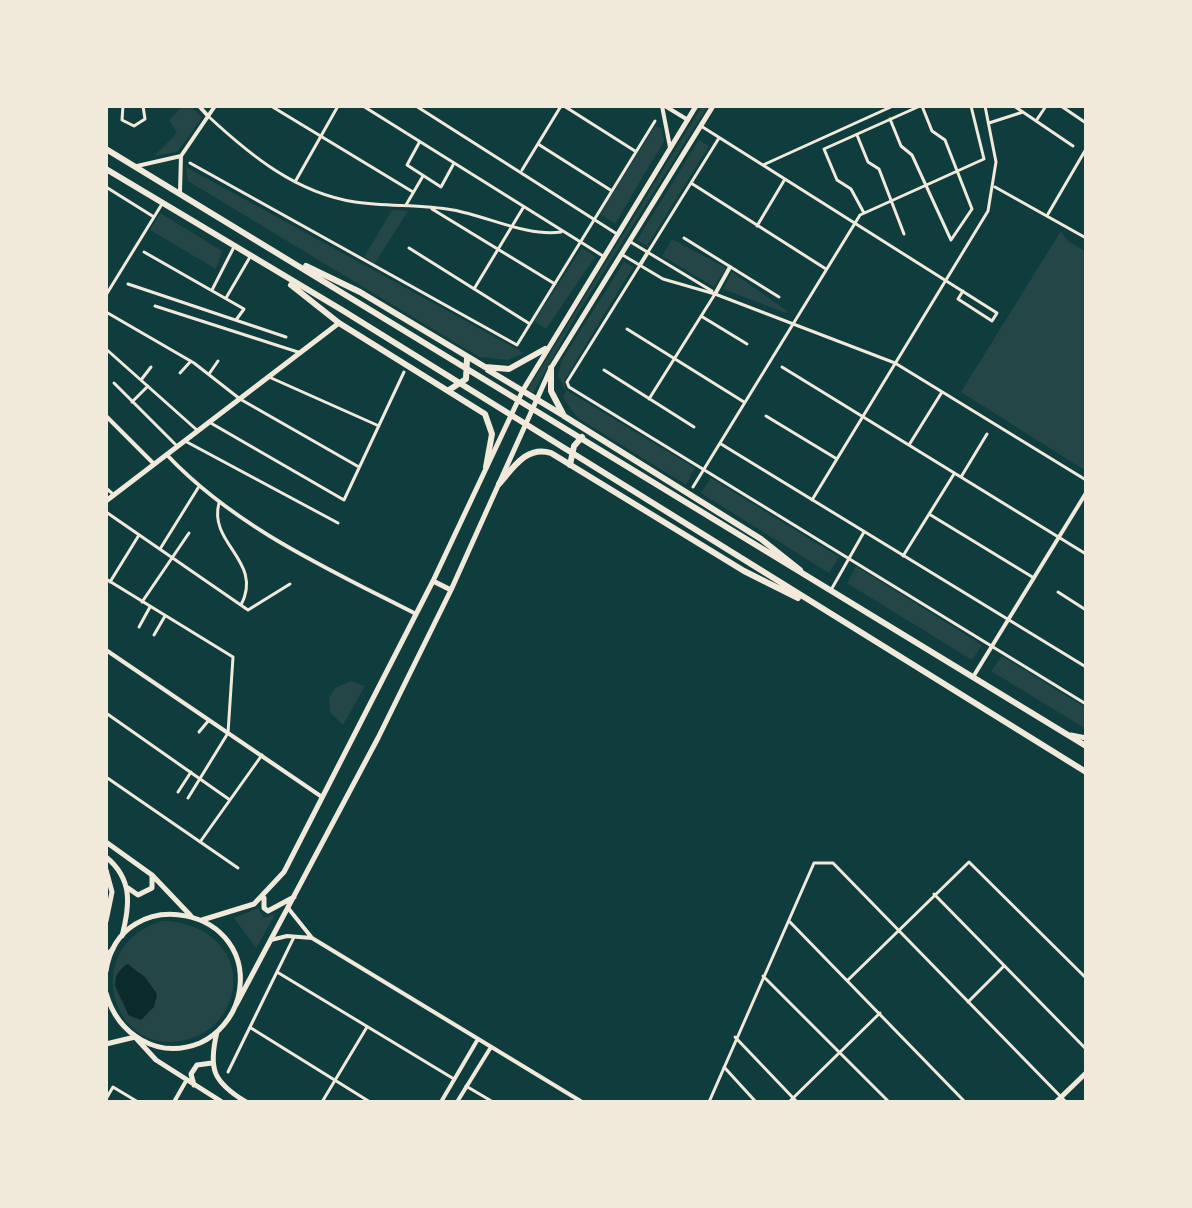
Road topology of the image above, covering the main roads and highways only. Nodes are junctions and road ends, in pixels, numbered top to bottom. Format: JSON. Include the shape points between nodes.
{"nodes":[{"id":1,"x":696,"y":106,"type":"edge"},
{"id":2,"x":713,"y":106,"type":"edge"},
{"id":3,"x":106,"y":149,"type":"edge"},
{"id":4,"x":106,"y":169,"type":"edge"},
{"id":5,"x":279,"y":253,"type":"junction"},
{"id":6,"x":273,"y":270,"type":"junction"},
{"id":7,"x":339,"y":323,"type":"junction"},
{"id":8,"x":545,"y":349,"type":"junction"},
{"id":9,"x":467,"y":359,"type":"junction"},
{"id":10,"x":485,"y":367,"type":"junction"},
{"id":11,"x":551,"y":368,"type":"junction"},
{"id":12,"x":449,"y":390,"type":"junction"},
{"id":13,"x":523,"y":390,"type":"junction"},
{"id":14,"x":537,"y":399,"type":"junction"},
{"id":15,"x":564,"y":416,"type":"junction"},
{"id":16,"x":589,"y":433,"type":"junction"},
{"id":17,"x":570,"y":465,"type":"junction"},
{"id":18,"x":486,"y":467,"type":"junction"},
{"id":19,"x":499,"y":484,"type":"junction"},
{"id":20,"x":106,"y":501,"type":"edge"},
{"id":21,"x":433,"y":581,"type":"junction"},
{"id":22,"x":816,"y":582,"type":"junction"},
{"id":23,"x":451,"y":590,"type":"junction"},
{"id":24,"x":827,"y":612,"type":"junction"},
{"id":25,"x":1065,"y":733,"type":"junction"},
{"id":26,"x":1086,"y":738,"type":"edge"},
{"id":27,"x":1086,"y":746,"type":"edge"},
{"id":28,"x":1086,"y":772,"type":"edge"},
{"id":29,"x":106,"y":842,"type":"edge"},
{"id":30,"x":106,"y":857,"type":"edge"},
{"id":31,"x":106,"y":870,"type":"edge"},
{"id":32,"x":152,"y":875,"type":"junction"},
{"id":33,"x":128,"y":887,"type":"junction"},
{"id":34,"x":295,"y":895,"type":"junction"},
{"id":35,"x":264,"y":897,"type":"junction"},
{"id":36,"x":191,"y":916,"type":"junction"},
{"id":37,"x":202,"y":920,"type":"junction"},
{"id":38,"x":106,"y":921,"type":"edge"},
{"id":39,"x":122,"y":936,"type":"junction"},
{"id":40,"x":113,"y":949,"type":"junction"},
{"id":41,"x":106,"y":956,"type":"edge"},
{"id":42,"x":106,"y":971,"type":"edge"},
{"id":43,"x":106,"y":993,"type":"edge"},
{"id":44,"x":236,"y":1005,"type":"junction"},
{"id":45,"x":217,"y":1032,"type":"junction"},
{"id":46,"x":135,"y":1037,"type":"junction"},
{"id":47,"x":106,"y":1044,"type":"edge"},
{"id":48,"x":212,"y":1063,"type":"junction"},
{"id":49,"x":1086,"y":1073,"type":"edge"},
{"id":50,"x":194,"y":1085,"type":"junction"},
{"id":51,"x":1061,"y":1100,"type":"edge"},
{"id":52,"x":222,"y":1102,"type":"edge"},
{"id":53,"x":246,"y":1102,"type":"edge"}],
"edges":[{"from":1,"to":8,"type":"main road"},
{"from":2,"to":11,"type":"main road"},
{"from":3,"to":5,"type":"highway"},
{"from":4,"to":6,"type":"highway"},
{"from":5,"to":9,"type":"highway","via":[[360,292]]},
{"from":5,"to":22,"type":"highway"},
{"from":6,"to":7,"type":"highway"},
{"from":6,"to":24,"type":"highway"},
{"from":7,"to":12,"type":"highway"},
{"from":7,"to":20,"type":"main road"},
{"from":8,"to":10,"type":"highway","via":[[520,366]]},
{"from":8,"to":13,"type":"main road"},
{"from":9,"to":10,"type":"highway"},
{"from":9,"to":12,"type":"highway","via":[[466,379]]},
{"from":10,"to":13,"type":"highway"},
{"from":11,"to":14,"type":"main road"},
{"from":11,"to":15,"type":"highway","via":[[551,391]]},
{"from":12,"to":18,"type":"highway","via":[[475,406],[489,423]]},
{"from":13,"to":14,"type":"highway"},
{"from":13,"to":18,"type":"main road"},
{"from":14,"to":15,"type":"highway"},
{"from":14,"to":19,"type":"main road"},
{"from":15,"to":16,"type":"highway"},
{"from":16,"to":17,"type":"highway","via":[[574,446]]},
{"from":16,"to":22,"type":"highway","via":[[761,539]]},
{"from":17,"to":19,"type":"highway","via":[[551,453],[534,452]]},
{"from":17,"to":24,"type":"highway","via":[[744,571]]},
{"from":18,"to":21,"type":"main road"},
{"from":19,"to":23,"type":"main road"},
{"from":21,"to":23,"type":"main road"},
{"from":21,"to":35,"type":"main road","via":[[324,798],[284,872]]},
{"from":22,"to":25,"type":"highway"},
{"from":23,"to":34,"type":"main road"},
{"from":24,"to":28,"type":"highway"},
{"from":25,"to":26,"type":"main road"},
{"from":25,"to":27,"type":"highway"},
{"from":29,"to":32,"type":"main road"},
{"from":30,"to":33,"type":"main road","via":[[120,868]]},
{"from":31,"to":38,"type":"main road","via":[[112,892]]},
{"from":32,"to":33,"type":"main road","via":[[146,894]]},
{"from":32,"to":36,"type":"main road"},
{"from":33,"to":39,"type":"main road"},
{"from":34,"to":35,"type":"main road","via":[[268,911]]},
{"from":34,"to":44,"type":"main road"},
{"from":35,"to":37,"type":"main road","via":[[246,908]]},
{"from":36,"to":37,"type":"main road"},
{"from":36,"to":39,"type":"main road","via":[[146,919]]},
{"from":37,"to":44,"type":"main road","via":[[236,956]]},
{"from":39,"to":40,"type":"main road"},
{"from":40,"to":41,"type":"main road"},
{"from":40,"to":42,"type":"main road"},
{"from":43,"to":46,"type":"main road","via":[[119,1022]]},
{"from":44,"to":45,"type":"main road"},
{"from":45,"to":46,"type":"main road","via":[[203,1042],[168,1049]]},
{"from":45,"to":48,"type":"main road"},
{"from":46,"to":47,"type":"main road"},
{"from":46,"to":50,"type":"main road","via":[[156,1060]]},
{"from":48,"to":50,"type":"main road","via":[[197,1065],[191,1074]]},
{"from":48,"to":53,"type":"main road","via":[[220,1084]]},
{"from":49,"to":51,"type":"main road"},
{"from":50,"to":52,"type":"main road"}]}
